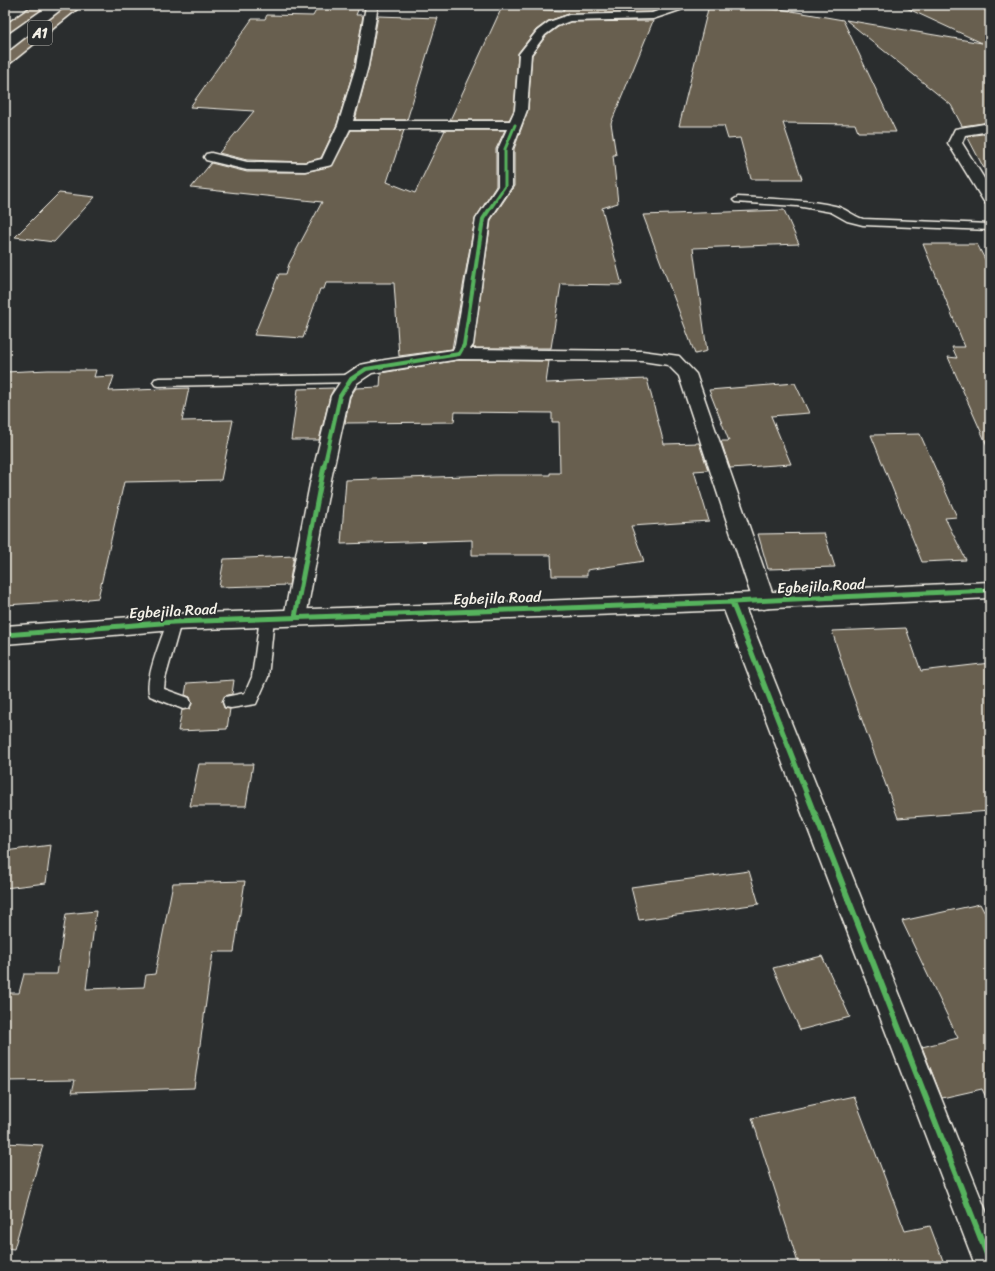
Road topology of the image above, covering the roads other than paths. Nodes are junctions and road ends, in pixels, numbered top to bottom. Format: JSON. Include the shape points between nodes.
{"nodes":[{"id":1,"x":40,"y":5,"type":"edge"},
{"id":2,"x":76,"y":5,"type":"edge"},
{"id":3,"x":372,"y":5,"type":"edge"},
{"id":4,"x":680,"y":5,"type":"edge"},
{"id":5,"x":5,"y":30,"type":"edge"},
{"id":6,"x":5,"y":61,"type":"edge"},
{"id":7,"x":345,"y":125,"type":"junction"},
{"id":8,"x":515,"y":125,"type":"junction"},
{"id":9,"x":990,"y":127,"type":"edge"},
{"id":10,"x":211,"y":157,"type":"dead end"},
{"id":11,"x":738,"y":200,"type":"dead end"},
{"id":12,"x":990,"y":200,"type":"edge"},
{"id":13,"x":990,"y":227,"type":"edge"},
{"id":14,"x":459,"y":354,"type":"junction"},
{"id":15,"x":351,"y":379,"type":"junction"},
{"id":16,"x":159,"y":382,"type":"dead end"},
{"id":17,"x":990,"y":590,"type":"edge"},
{"id":18,"x":764,"y":601,"type":"junction"},
{"id":19,"x":732,"y":602,"type":"junction"},
{"id":20,"x":295,"y":617,"type":"junction"},
{"id":21,"x":267,"y":618,"type":"junction"},
{"id":22,"x":174,"y":622,"type":"junction"},
{"id":23,"x":5,"y":635,"type":"edge"},
{"id":24,"x":231,"y":702,"type":"dead end"},
{"id":25,"x":183,"y":703,"type":"dead end"},
{"id":26,"x":990,"y":1262,"type":"edge"}],
"edges":[{"from":1,"to":5,"type":"highway","number":"A1"},
{"from":2,"to":6,"type":"highway","number":"A1"},
{"from":3,"to":7,"type":"street","via":[[362,66]]},
{"from":4,"to":8,"type":"street","via":[[653,16],[569,18],[554,24],[541,34],[525,54],[521,110]]},
{"from":7,"to":8,"type":"street"},
{"from":7,"to":10,"type":"street","via":[[326,162],[319,164],[305,167],[247,166]]},
{"from":8,"to":14,"type":"street","via":[[505,150],[505,186],[484,219],[464,345]]},
{"from":9,"to":12,"type":"street","via":[[960,132],[955,143]]},
{"from":11,"to":13,"type":"lane","via":[[797,203],[834,210],[863,222]]},
{"from":14,"to":15,"type":"street","via":[[366,369]]},
{"from":14,"to":18,"type":"street","via":[[642,356],[673,360],[687,374]]},
{"from":15,"to":16,"type":"lane"},
{"from":15,"to":20,"type":"street","via":[[340,396],[333,424]]},
{"from":17,"to":18,"type":"street","name":"Egbejila Road"},
{"from":18,"to":19,"type":"street","name":"Egbejila Road"},
{"from":19,"to":20,"type":"street","name":"Egbejila Road"},
{"from":19,"to":26,"type":"street"},
{"from":20,"to":21,"type":"street","name":"Egbejila Road"},
{"from":21,"to":22,"type":"street","name":"Egbejila Road"},
{"from":21,"to":24,"type":"lane","via":[[260,677],[250,699]]},
{"from":22,"to":23,"type":"street","name":"Egbejila Road"},
{"from":22,"to":25,"type":"lane","via":[[157,679],[156,692]]}]}
